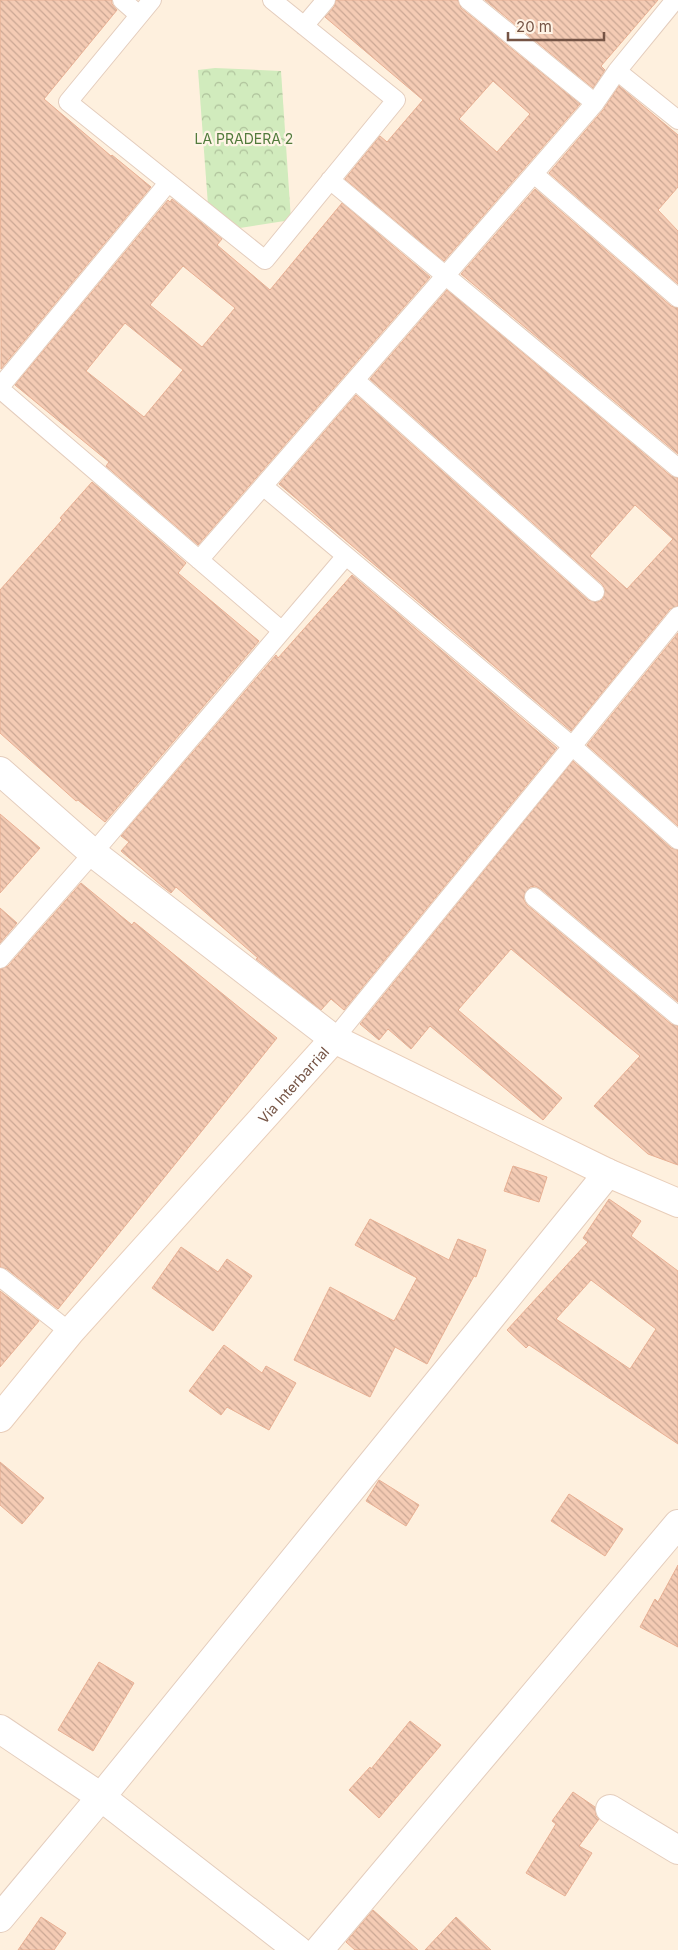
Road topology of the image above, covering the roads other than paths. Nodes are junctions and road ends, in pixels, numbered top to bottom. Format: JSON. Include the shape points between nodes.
{"nodes":[{"id":1,"x":122,"y":0,"type":"edge"},
{"id":2,"x":152,"y":0,"type":"edge"},
{"id":3,"x":272,"y":0,"type":"edge"},
{"id":4,"x":326,"y":0,"type":"edge"},
{"id":5,"x":468,"y":0,"type":"edge"},
{"id":6,"x":675,"y":0,"type":"edge"},
{"id":7,"x":140,"y":15,"type":"junction"},
{"id":8,"x":304,"y":26,"type":"junction"},
{"id":9,"x":616,"y":71,"type":"junction"},
{"id":10,"x":595,"y":103,"type":"junction"},
{"id":11,"x":678,"y":120,"type":"edge"},
{"id":12,"x":534,"y":174,"type":"junction"},
{"id":13,"x":330,"y":180,"type":"junction"},
{"id":14,"x":168,"y":183,"type":"junction"},
{"id":15,"x":446,"y":275,"type":"junction"},
{"id":16,"x":678,"y":298,"type":"edge"},
{"id":17,"x":355,"y":380,"type":"junction"},
{"id":18,"x":0,"y":388,"type":"edge"},
{"id":19,"x":678,"y":468,"type":"edge"},
{"id":20,"x":263,"y":486,"type":"junction"},
{"id":21,"x":346,"y":557,"type":"junction"},
{"id":22,"x":199,"y":560,"type":"junction"},
{"id":23,"x":595,"y":592,"type":"dead end"},
{"id":24,"x":678,"y":616,"type":"edge"},
{"id":25,"x":281,"y":630,"type":"junction"},
{"id":26,"x":572,"y":746,"type":"junction"},
{"id":27,"x":0,"y":771,"type":"edge"},
{"id":28,"x":678,"y":840,"type":"edge"},
{"id":29,"x":93,"y":853,"type":"junction"},
{"id":30,"x":534,"y":897,"type":"dead end"},
{"id":31,"x":0,"y":959,"type":"edge"},
{"id":32,"x":678,"y":1016,"type":"edge"},
{"id":33,"x":334,"y":1039,"type":"junction"},
{"id":34,"x":608,"y":1173,"type":"junction"},
{"id":35,"x":678,"y":1203,"type":"edge"},
{"id":36,"x":0,"y":1277,"type":"edge"},
{"id":37,"x":70,"y":1332,"type":"junction"},
{"id":38,"x":0,"y":1418,"type":"edge"},
{"id":39,"x":678,"y":1524,"type":"edge"},
{"id":40,"x":0,"y":1729,"type":"edge"},
{"id":41,"x":101,"y":1798,"type":"junction"},
{"id":42,"x":610,"y":1809,"type":"dead end"},
{"id":43,"x":678,"y":1850,"type":"edge"},
{"id":44,"x":0,"y":1918,"type":"edge"},
{"id":45,"x":298,"y":1950,"type":"edge"},
{"id":46,"x":319,"y":1950,"type":"edge"}],
"edges":[{"from":1,"to":7,"type":"lane"},
{"from":2,"to":7,"type":"lane"},
{"from":3,"to":8,"type":"lane"},
{"from":4,"to":8,"type":"lane"},
{"from":5,"to":10,"type":"lane"},
{"from":6,"to":9,"type":"lane"},
{"from":7,"to":14,"type":"lane","via":[[68,102]]},
{"from":8,"to":13,"type":"lane","via":[[396,100]]},
{"from":9,"to":10,"type":"lane"},
{"from":9,"to":11,"type":"lane"},
{"from":10,"to":12,"type":"lane"},
{"from":12,"to":15,"type":"lane"},
{"from":12,"to":16,"type":"lane"},
{"from":13,"to":14,"type":"lane","via":[[265,260]]},
{"from":13,"to":15,"type":"lane"},
{"from":14,"to":18,"type":"lane"},
{"from":15,"to":17,"type":"lane"},
{"from":15,"to":19,"type":"lane"},
{"from":17,"to":20,"type":"lane"},
{"from":17,"to":23,"type":"lane"},
{"from":18,"to":22,"type":"lane"},
{"from":20,"to":21,"type":"lane"},
{"from":20,"to":22,"type":"lane"},
{"from":21,"to":25,"type":"lane"},
{"from":21,"to":26,"type":"lane"},
{"from":22,"to":25,"type":"lane"},
{"from":24,"to":26,"type":"lane"},
{"from":25,"to":29,"type":"lane"},
{"from":26,"to":28,"type":"lane"},
{"from":26,"to":33,"type":"lane"},
{"from":27,"to":29,"type":"street"},
{"from":29,"to":31,"type":"lane"},
{"from":29,"to":33,"type":"street"},
{"from":30,"to":32,"type":"lane"},
{"from":33,"to":34,"type":"street","name":"Vía Interbarrial"},
{"from":33,"to":37,"type":"street","name":"Vía Interbarrial"},
{"from":34,"to":35,"type":"street","name":"Vía Interbarrial"},
{"from":34,"to":41,"type":"street"},
{"from":36,"to":37,"type":"lane"},
{"from":37,"to":38,"type":"street","name":"Vía Interbarrial"},
{"from":39,"to":46,"type":"street"},
{"from":40,"to":41,"type":"street"},
{"from":41,"to":44,"type":"street"},
{"from":41,"to":45,"type":"street"},
{"from":42,"to":43,"type":"street"}]}
